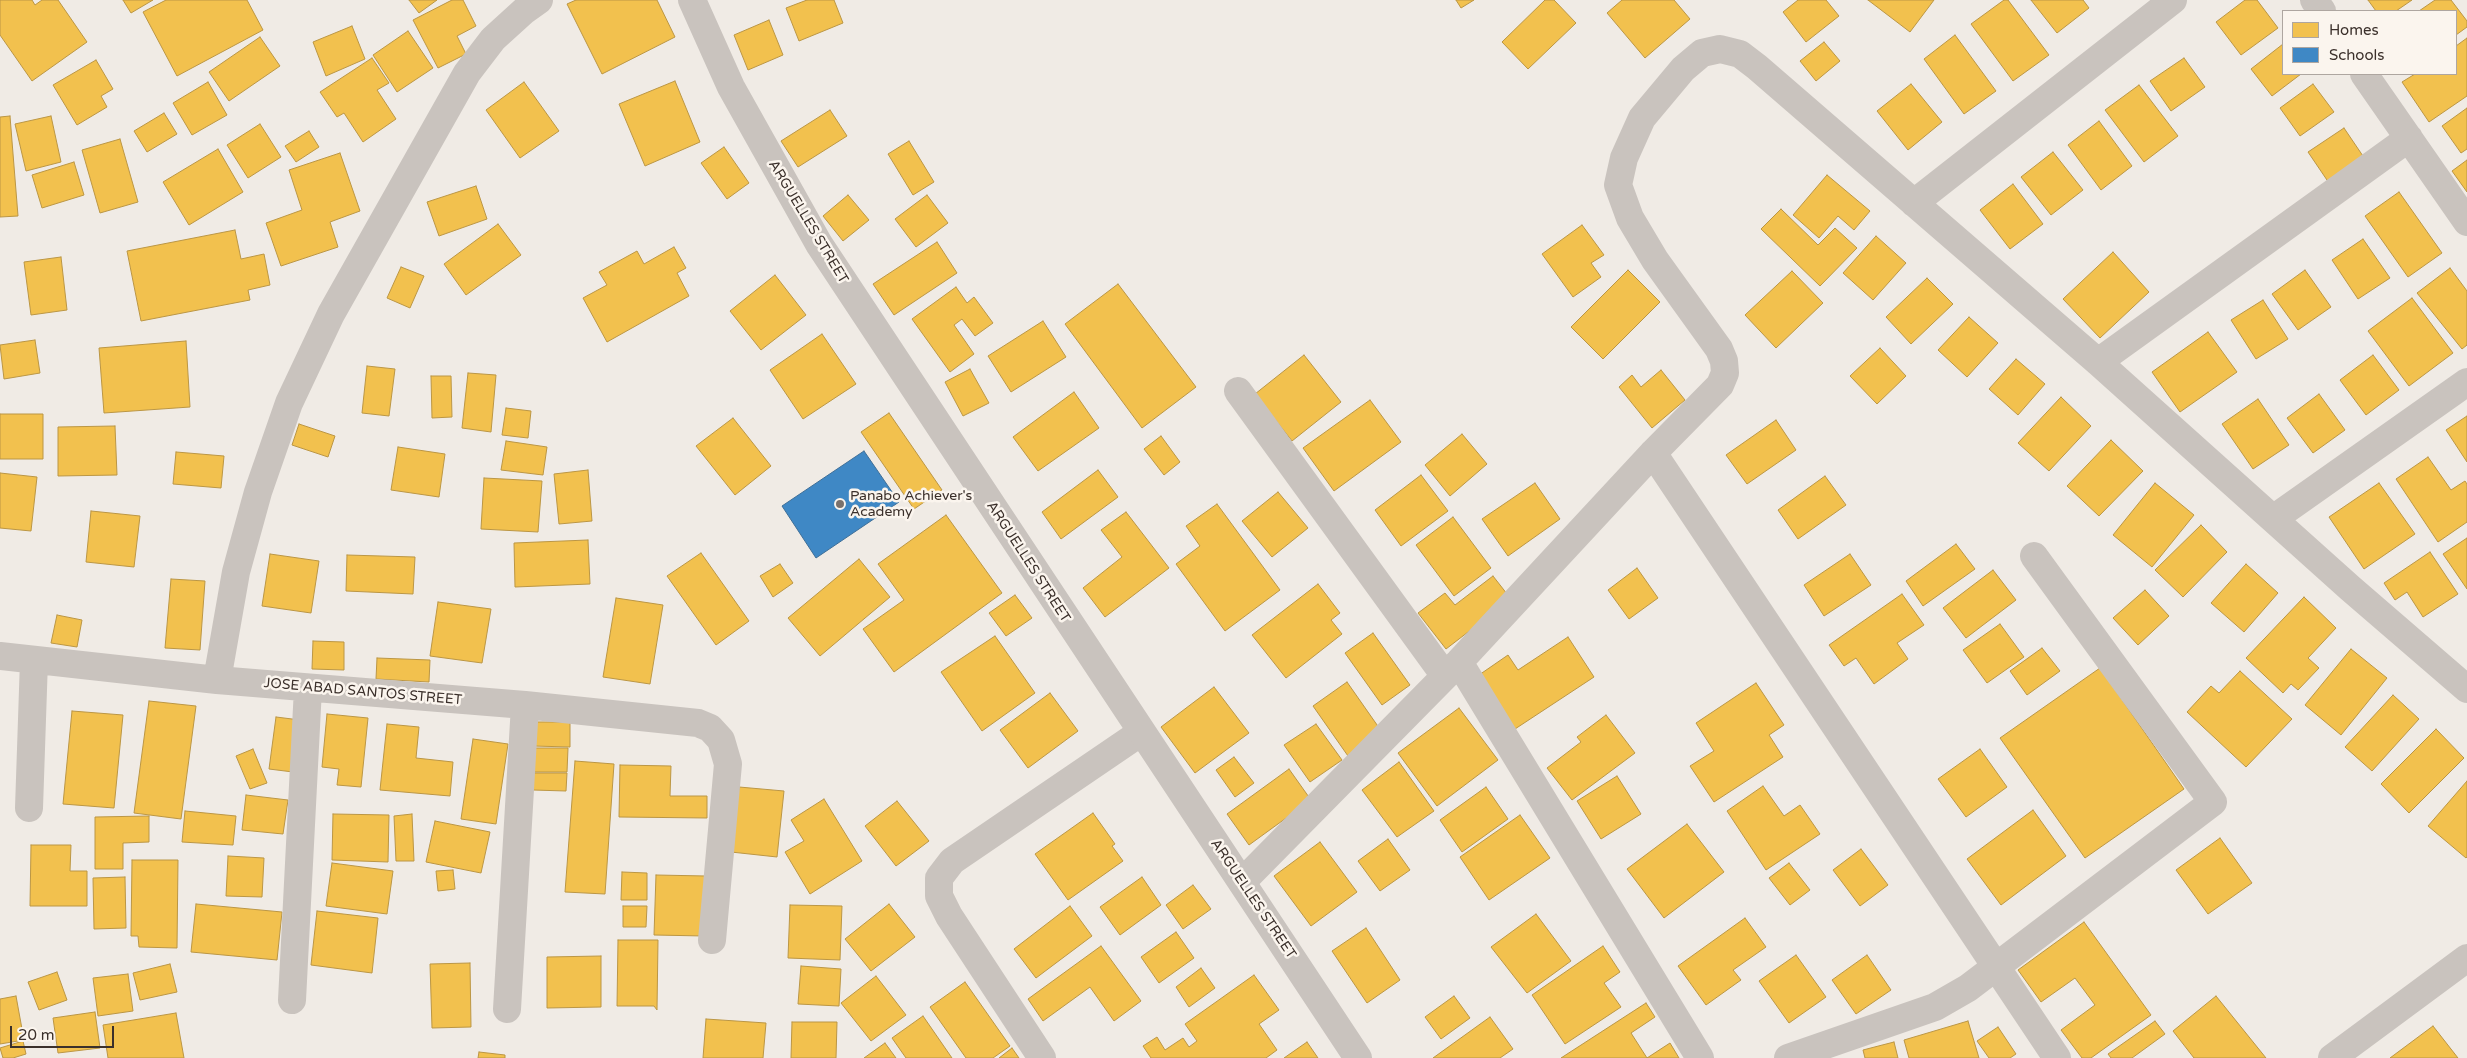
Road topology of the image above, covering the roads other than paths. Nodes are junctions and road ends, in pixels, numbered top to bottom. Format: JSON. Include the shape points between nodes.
{"nodes":[{"id":1,"x":540,"y":0,"type":"edge"},
{"id":2,"x":692,"y":0,"type":"edge"},
{"id":3,"x":2173,"y":0,"type":"edge"},
{"id":4,"x":2365,"y":75,"type":"edge"},
{"id":5,"x":2409,"y":138,"type":"junction"},
{"id":6,"x":1914,"y":203,"type":"junction"},
{"id":7,"x":2467,"y":222,"type":"edge"},
{"id":8,"x":2098,"y":362,"type":"junction"},
{"id":9,"x":2467,"y":382,"type":"edge"},
{"id":10,"x":1238,"y":391,"type":"dead end"},
{"id":11,"x":1653,"y":453,"type":"junction"},
{"id":12,"x":2273,"y":519,"type":"junction"},
{"id":13,"x":2034,"y":556,"type":"dead end"},
{"id":14,"x":0,"y":656,"type":"edge"},
{"id":15,"x":34,"y":660,"type":"junction"},
{"id":16,"x":1452,"y":669,"type":"junction"},
{"id":17,"x":2462,"y":676,"type":"edge"},
{"id":18,"x":216,"y":680,"type":"junction"},
{"id":19,"x":308,"y":688,"type":"junction"},
{"id":20,"x":525,"y":705,"type":"junction"},
{"id":21,"x":1140,"y":733,"type":"junction"},
{"id":22,"x":29,"y":808,"type":"dead end"},
{"id":23,"x":1242,"y":882,"type":"junction"},
{"id":24,"x":712,"y":940,"type":"dead end"},
{"id":25,"x":2467,"y":958,"type":"edge"},
{"id":26,"x":1997,"y":966,"type":"junction"},
{"id":27,"x":292,"y":1000,"type":"dead end"},
{"id":28,"x":507,"y":1009,"type":"dead end"},
{"id":29,"x":1042,"y":1058,"type":"edge"},
{"id":30,"x":1358,"y":1058,"type":"edge"},
{"id":31,"x":1700,"y":1058,"type":"edge"},
{"id":32,"x":1788,"y":1058,"type":"edge"},
{"id":33,"x":2057,"y":1058,"type":"edge"},
{"id":34,"x":2332,"y":1058,"type":"edge"}],
"edges":[{"from":1,"to":18,"type":"street","via":[[493,39],[467,73],[331,314],[289,403],[258,492],[236,572]]},
{"from":2,"to":21,"type":"street","name":"ARGUELLES STREET","via":[[731,87],[819,244]]},
{"from":3,"to":6,"type":"street"},
{"from":4,"to":5,"type":"street"},
{"from":5,"to":7,"type":"street"},
{"from":5,"to":8,"type":"street"},
{"from":6,"to":8,"type":"street"},
{"from":6,"to":11,"type":"street","via":[[1740,54],[1720,49],[1702,53],[1683,69],[1642,118],[1624,158],[1618,185],[1630,218],[1654,260],[1719,349],[1725,373],[1720,385]]},
{"from":8,"to":12,"type":"street"},
{"from":9,"to":12,"type":"street"},
{"from":10,"to":16,"type":"street"},
{"from":11,"to":16,"type":"street"},
{"from":11,"to":26,"type":"street"},
{"from":12,"to":17,"type":"street"},
{"from":13,"to":26,"type":"street","via":[[2213,802]]},
{"from":14,"to":15,"type":"street","name":"JOSE ABAD SANTOS STREET"},
{"from":15,"to":18,"type":"street","name":"JOSE ABAD SANTOS STREET"},
{"from":15,"to":22,"type":"street"},
{"from":16,"to":23,"type":"street"},
{"from":16,"to":31,"type":"street"},
{"from":18,"to":19,"type":"street","name":"JOSE ABAD SANTOS STREET"},
{"from":19,"to":20,"type":"street","name":"JOSE ABAD SANTOS STREET"},
{"from":19,"to":27,"type":"street"},
{"from":20,"to":24,"type":"street","name":"JOSE ABAD SANTOS STREET","via":[[698,723],[710,728],[720,740],[728,764]]},
{"from":20,"to":28,"type":"street"},
{"from":21,"to":23,"type":"street","name":"ARGUELLES STREET"},
{"from":21,"to":29,"type":"street","via":[[952,860],[939,878],[939,896],[949,916]]},
{"from":23,"to":30,"type":"street","name":"ARGUELLES STREET"},
{"from":25,"to":34,"type":"street"},
{"from":26,"to":32,"type":"street","via":[[1968,988],[1934,1007]]},
{"from":26,"to":33,"type":"street"}]}
